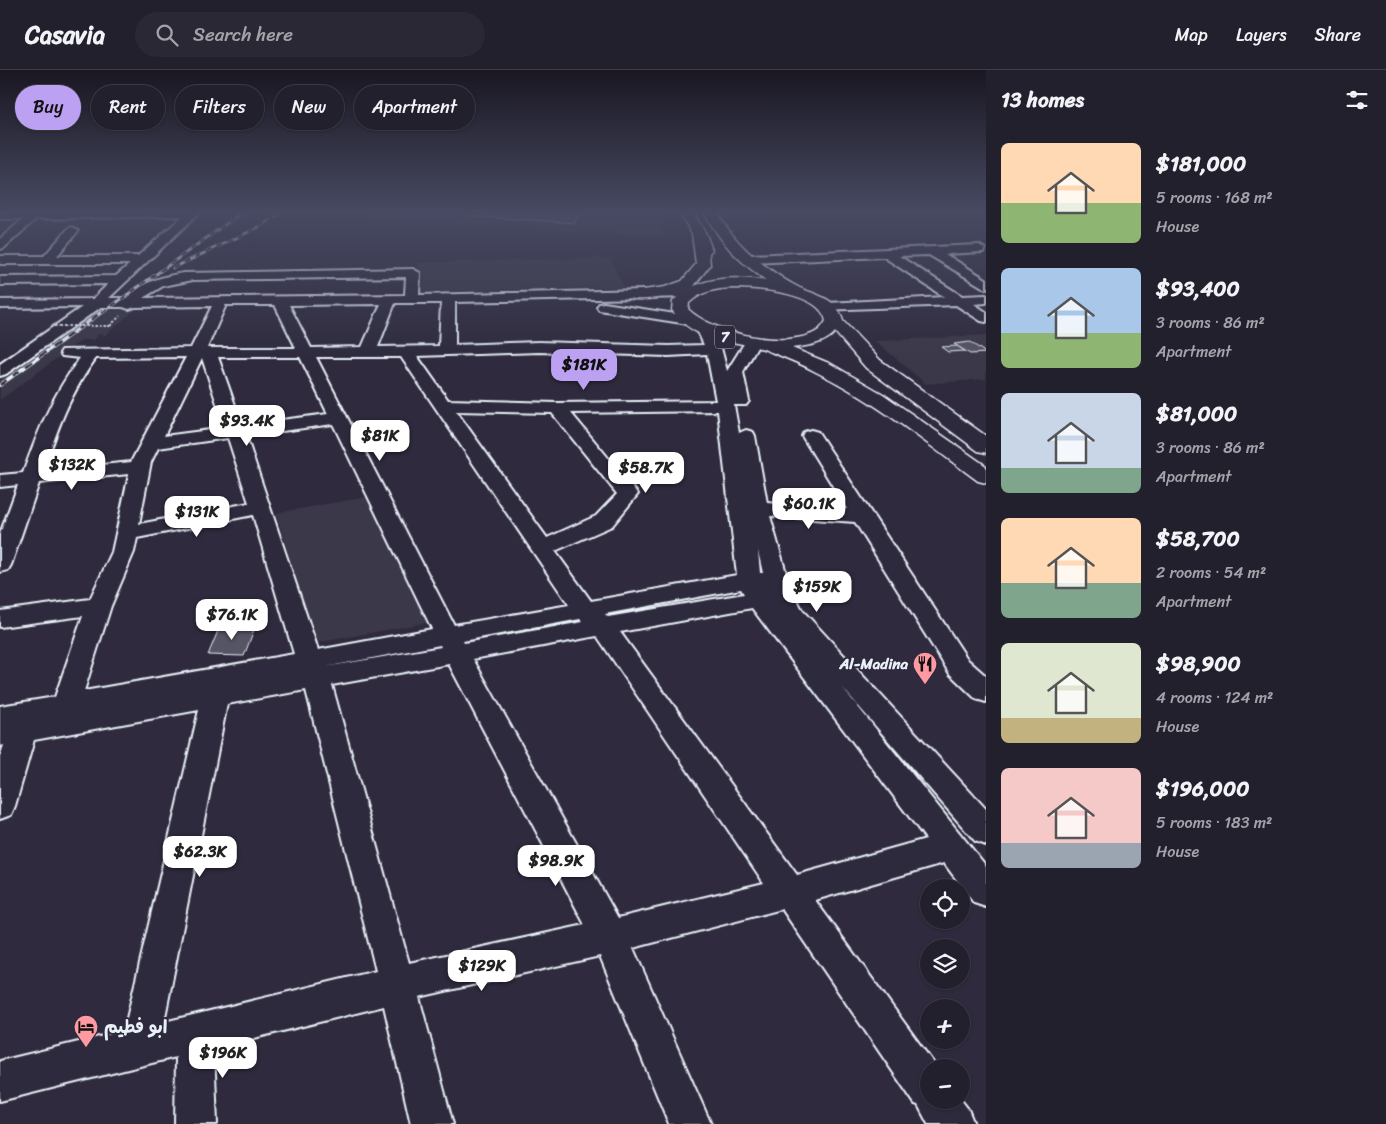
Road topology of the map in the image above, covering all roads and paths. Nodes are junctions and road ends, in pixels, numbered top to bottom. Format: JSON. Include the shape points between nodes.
{"nodes":[{"id":1,"x":140,"y":260,"type":"edge"},
{"id":2,"x":701,"y":260,"type":"edge"},
{"id":3,"x":709,"y":260,"type":"edge"},
{"id":4,"x":750,"y":260,"type":"edge"},
{"id":5,"x":897,"y":260,"type":"edge"},
{"id":6,"x":946,"y":260,"type":"edge"},
{"id":7,"x":119,"y":280,"type":"junction"},
{"id":8,"x":0,"y":281,"type":"edge"},
{"id":9,"x":986,"y":285,"type":"edge"},
{"id":10,"x":789,"y":290,"type":"junction"},
{"id":11,"x":693,"y":291,"type":"junction"},
{"id":12,"x":635,"y":295,"type":"junction"},
{"id":13,"x":412,"y":299,"type":"junction"},
{"id":14,"x":986,"y":299,"type":"edge"},
{"id":15,"x":958,"y":300,"type":"junction"},
{"id":16,"x":0,"y":304,"type":"edge"},
{"id":17,"x":388,"y":304,"type":"junction"},
{"id":18,"x":448,"y":304,"type":"junction"},
{"id":19,"x":282,"y":305,"type":"junction"},
{"id":20,"x":93,"y":306,"type":"junction"},
{"id":21,"x":218,"y":306,"type":"junction"},
{"id":22,"x":127,"y":308,"type":"junction"},
{"id":23,"x":0,"y":309,"type":"edge"},
{"id":24,"x":831,"y":314,"type":"junction"},
{"id":25,"x":986,"y":318,"type":"edge"},
{"id":26,"x":696,"y":325,"type":"junction"},
{"id":27,"x":54,"y":326,"type":"dead end"},
{"id":28,"x":759,"y":342,"type":"junction"},
{"id":29,"x":713,"y":349,"type":"junction"},
{"id":30,"x":447,"y":351,"type":"junction"},
{"id":31,"x":203,"y":352,"type":"junction"},
{"id":32,"x":306,"y":352,"type":"junction"},
{"id":33,"x":368,"y":352,"type":"junction"},
{"id":34,"x":406,"y":352,"type":"junction"},
{"id":35,"x":68,"y":353,"type":"dead end"},
{"id":36,"x":91,"y":353,"type":"junction"},
{"id":37,"x":0,"y":371,"type":"edge"},
{"id":38,"x":443,"y":405,"type":"junction"},
{"id":39,"x":726,"y":406,"type":"junction"},
{"id":40,"x":557,"y":408,"type":"junction"},
{"id":41,"x":338,"y":418,"type":"junction"},
{"id":42,"x":236,"y":432,"type":"junction"},
{"id":43,"x":811,"y":436,"type":"dead end"},
{"id":44,"x":151,"y":443,"type":"junction"},
{"id":45,"x":986,"y":446,"type":"edge"},
{"id":46,"x":140,"y":466,"type":"junction"},
{"id":47,"x":986,"y":476,"type":"edge"},
{"id":48,"x":30,"y":478,"type":"junction"},
{"id":49,"x":0,"y":481,"type":"edge"},
{"id":50,"x":262,"y":507,"type":"junction"},
{"id":51,"x":758,"y":509,"type":"junction"},
{"id":52,"x":863,"y":516,"type":"junction"},
{"id":53,"x":127,"y":533,"type":"junction"},
{"id":54,"x":543,"y":548,"type":"junction"},
{"id":55,"x":0,"y":565,"type":"edge"},
{"id":56,"x":761,"y":587,"type":"junction"},
{"id":57,"x":99,"y":606,"type":"junction"},
{"id":58,"x":0,"y":619,"type":"edge"},
{"id":59,"x":595,"y":619,"type":"junction"},
{"id":60,"x":453,"y":644,"type":"junction"},
{"id":61,"x":313,"y":670,"type":"junction"},
{"id":62,"x":986,"y":692,"type":"edge"},
{"id":63,"x":215,"y":698,"type":"junction"},
{"id":64,"x":62,"y":715,"type":"junction"},
{"id":65,"x":13,"y":724,"type":"edge"},
{"id":66,"x":0,"y":806,"type":"edge"},
{"id":67,"x":986,"y":831,"type":"edge"},
{"id":68,"x":949,"y":847,"type":"junction"},
{"id":69,"x":790,"y":892,"type":"junction"},
{"id":70,"x":986,"y":892,"type":"edge"},
{"id":71,"x":610,"y":937,"type":"junction"},
{"id":72,"x":398,"y":984,"type":"junction"},
{"id":73,"x":195,"y":1034,"type":"junction"},
{"id":74,"x":139,"y":1048,"type":"junction"},
{"id":75,"x":920,"y":1077,"type":"edge"},
{"id":76,"x":0,"y":1081,"type":"edge"},
{"id":77,"x":942,"y":1109,"type":"edge"},
{"id":78,"x":196,"y":1124,"type":"edge"},
{"id":79,"x":432,"y":1124,"type":"edge"},
{"id":80,"x":690,"y":1124,"type":"edge"},
{"id":81,"x":953,"y":1124,"type":"edge"}],
"edges":[{"from":1,"to":7,"type":"street"},
{"from":2,"to":12,"type":"highway","via":[[687,284],[668,291]]},
{"from":3,"to":11,"type":"highway","via":[[707,277]]},
{"from":4,"to":10,"type":"highway"},
{"from":5,"to":15,"type":"street"},
{"from":6,"to":9,"type":"street"},
{"from":7,"to":8,"type":"street"},
{"from":7,"to":20,"type":"street"},
{"from":10,"to":11,"type":"highway","via":[[744,283]]},
{"from":10,"to":24,"type":"highway","via":[[809,296]]},
{"from":11,"to":12,"type":"street"},
{"from":11,"to":26,"type":"highway","via":[[680,305],[683,315]]},
{"from":12,"to":13,"type":"street"},
{"from":13,"to":22,"type":"street"},
{"from":13,"to":22,"type":"street","via":[[413,273],[193,276],[174,278],[154,286],[140,294]]},
{"from":14,"to":15,"type":"street"},
{"from":15,"to":24,"type":"street"},
{"from":15,"to":25,"type":"street"},
{"from":16,"to":20,"type":"street"},
{"from":17,"to":18,"type":"street"},
{"from":17,"to":19,"type":"street"},
{"from":17,"to":33,"type":"street"},
{"from":18,"to":26,"type":"street","via":[[606,307]]},
{"from":18,"to":30,"type":"street"},
{"from":19,"to":21,"type":"street"},
{"from":19,"to":32,"type":"street"},
{"from":20,"to":22,"type":"street"},
{"from":20,"to":23,"type":"street"},
{"from":20,"to":37,"type":"street"},
{"from":21,"to":22,"type":"street"},
{"from":21,"to":31,"type":"street"},
{"from":22,"to":27,"type":"path","bridge":true,"via":[[110,326]]},
{"from":24,"to":28,"type":"highway","number":"7","via":[[828,332],[814,338],[796,342]]},
{"from":24,"to":45,"type":"highway","via":[[873,364]]},
{"from":26,"to":28,"type":"highway","number":"7","via":[[726,337]]},
{"from":26,"to":29,"type":"street"},
{"from":28,"to":47,"type":"highway","number":"7","via":[[824,368],[876,398]]},
{"from":28,"to":51,"type":"street","via":[[735,372]]},
{"from":29,"to":30,"type":"street","via":[[668,351],[539,347]]},
{"from":29,"to":39,"type":"street"},
{"from":30,"to":34,"type":"street"},
{"from":31,"to":32,"type":"street"},
{"from":31,"to":36,"type":"street"},
{"from":31,"to":42,"type":"street"},
{"from":31,"to":44,"type":"street"},
{"from":32,"to":33,"type":"street"},
{"from":32,"to":41,"type":"street"},
{"from":33,"to":34,"type":"street"},
{"from":34,"to":38,"type":"street"},
{"from":35,"to":36,"type":"street"},
{"from":36,"to":48,"type":"street","via":[[52,418]]},
{"from":38,"to":40,"type":"street"},
{"from":38,"to":54,"type":"street"},
{"from":39,"to":40,"type":"street"},
{"from":39,"to":56,"type":"street","via":[[748,555]]},
{"from":40,"to":54,"type":"street","via":[[628,494],[604,521]]},
{"from":41,"to":42,"type":"street"},
{"from":41,"to":60,"type":"street"},
{"from":42,"to":44,"type":"street"},
{"from":42,"to":50,"type":"street"},
{"from":43,"to":52,"type":"street"},
{"from":44,"to":46,"type":"street"},
{"from":46,"to":48,"type":"street"},
{"from":46,"to":53,"type":"street"},
{"from":48,"to":49,"type":"street"},
{"from":48,"to":55,"type":"street"},
{"from":50,"to":53,"type":"street"},
{"from":50,"to":61,"type":"street"},
{"from":51,"to":52,"type":"street"},
{"from":51,"to":56,"type":"street"},
{"from":52,"to":62,"type":"street","via":[[959,667]]},
{"from":53,"to":57,"type":"street","via":[[124,552]]},
{"from":54,"to":59,"type":"street"},
{"from":56,"to":59,"type":"street"},
{"from":56,"to":67,"type":"street","via":[[792,614]]},
{"from":56,"to":68,"type":"street"},
{"from":57,"to":58,"type":"street"},
{"from":57,"to":64,"type":"street"},
{"from":59,"to":60,"type":"street"},
{"from":59,"to":69,"type":"street"},
{"from":60,"to":61,"type":"street"},
{"from":60,"to":71,"type":"street"},
{"from":61,"to":63,"type":"street"},
{"from":61,"to":64,"type":"street"},
{"from":61,"to":72,"type":"street"},
{"from":63,"to":64,"type":"street"},
{"from":63,"to":74,"type":"street"},
{"from":64,"to":65,"type":"street"},
{"from":65,"to":66,"type":"street"},
{"from":68,"to":69,"type":"street"},
{"from":68,"to":70,"type":"street"},
{"from":69,"to":71,"type":"street"},
{"from":69,"to":75,"type":"street"},
{"from":71,"to":72,"type":"street"},
{"from":71,"to":80,"type":"street"},
{"from":72,"to":73,"type":"street"},
{"from":72,"to":79,"type":"street"},
{"from":73,"to":74,"type":"street"},
{"from":73,"to":78,"type":"street"},
{"from":74,"to":76,"type":"street"},
{"from":77,"to":81,"type":"street"}]}
